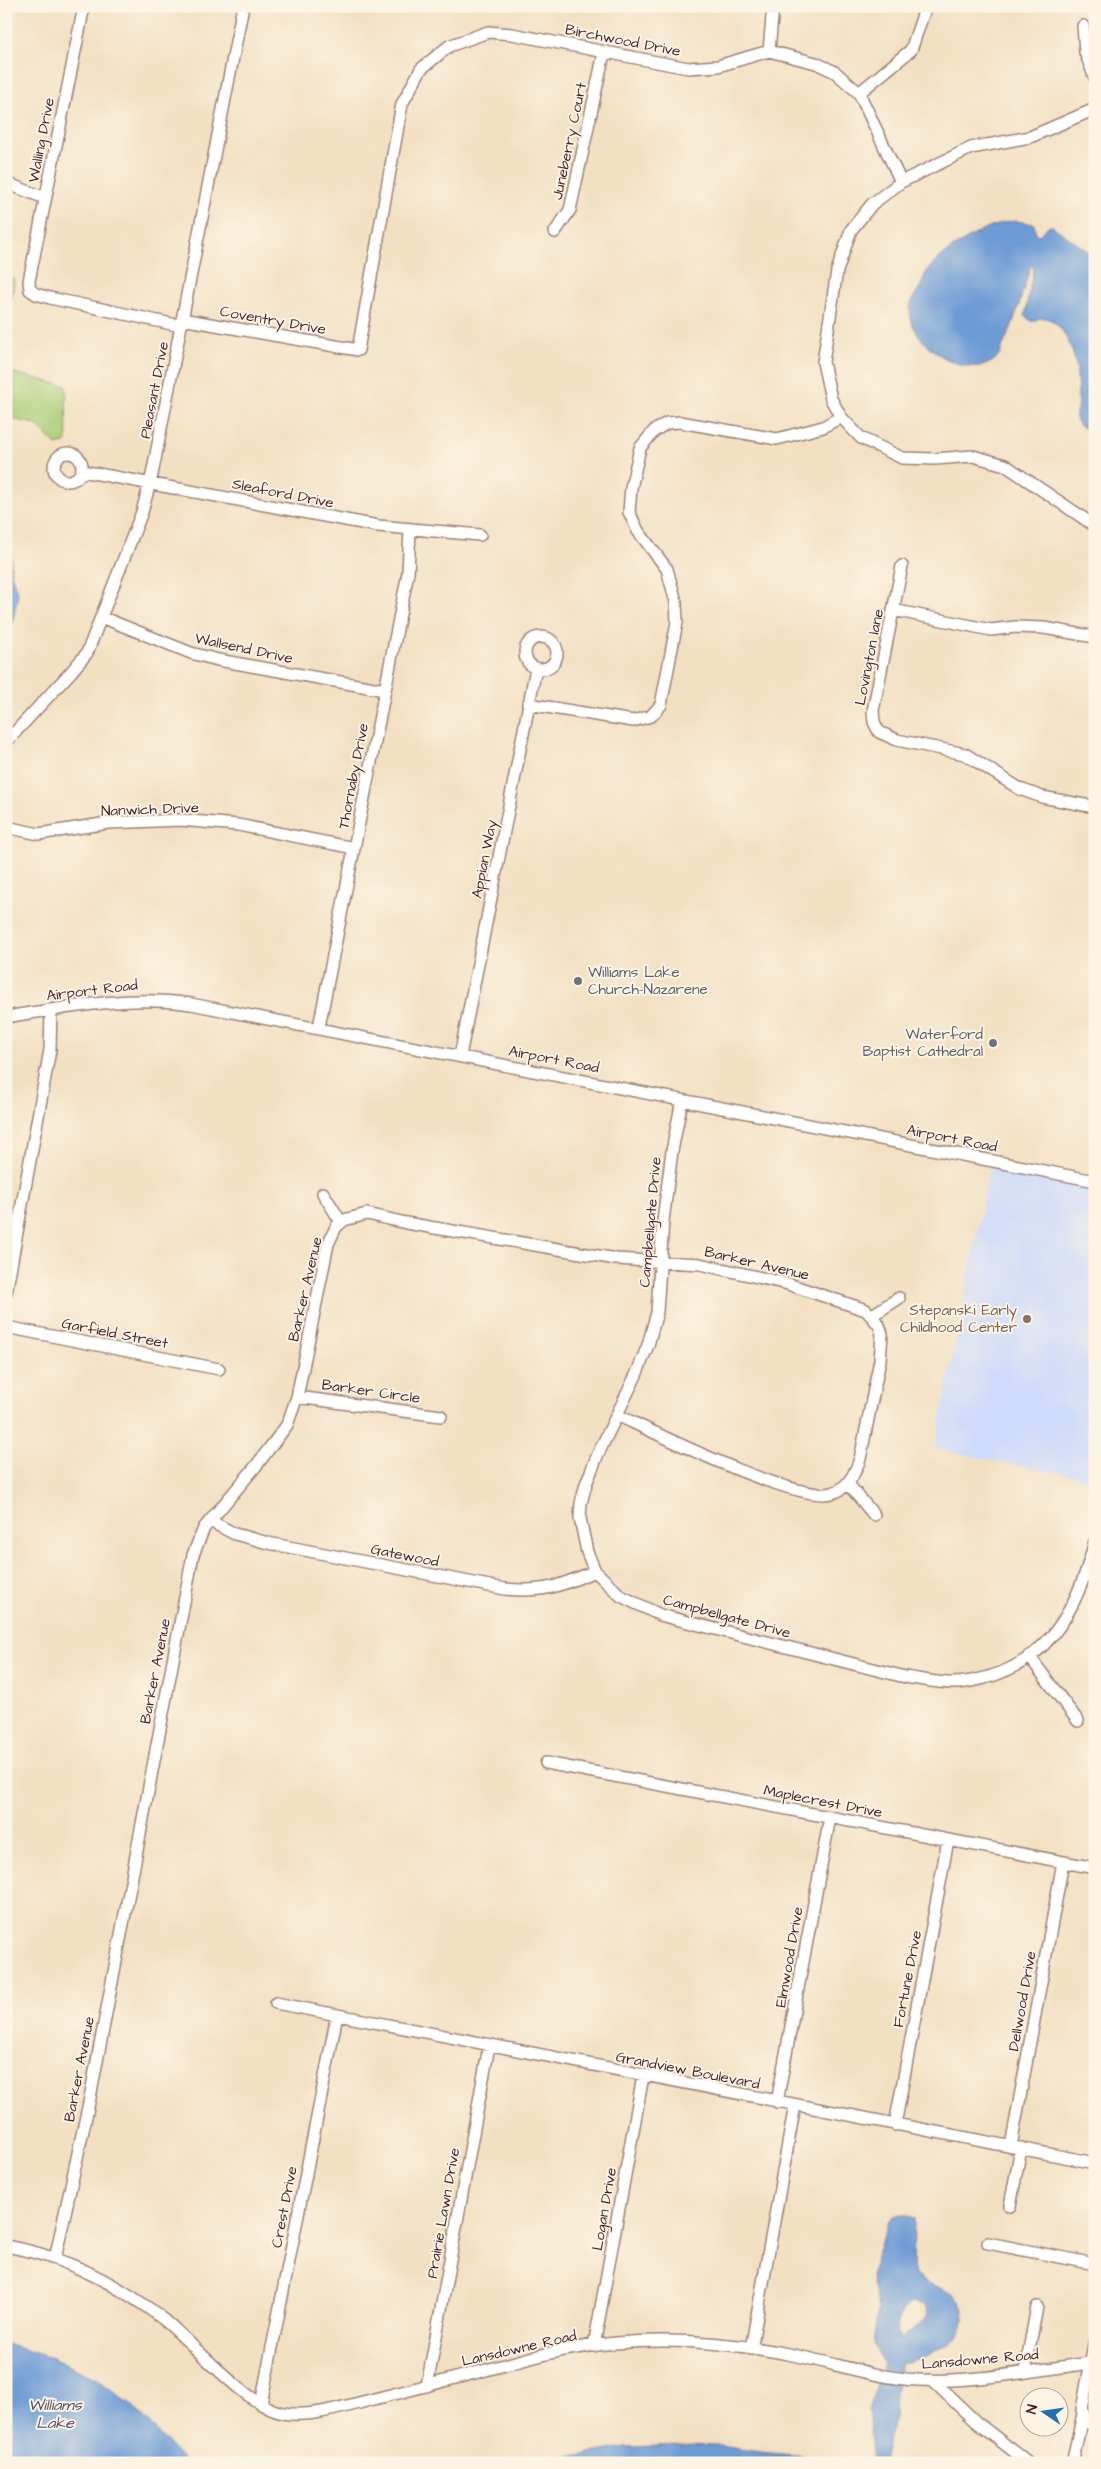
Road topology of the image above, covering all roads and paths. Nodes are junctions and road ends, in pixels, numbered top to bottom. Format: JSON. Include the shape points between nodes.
{"nodes":[{"id":1,"x":84,"y":6,"type":"edge"},
{"id":2,"x":243,"y":6,"type":"edge"},
{"id":3,"x":773,"y":6,"type":"edge"},
{"id":4,"x":926,"y":6,"type":"edge"},
{"id":5,"x":1083,"y":26,"type":"dead end"},
{"id":6,"x":768,"y":51,"type":"junction"},
{"id":7,"x":604,"y":53,"type":"junction"},
{"id":8,"x":1095,"y":78,"type":"edge"},
{"id":9,"x":859,"y":93,"type":"junction"},
{"id":10,"x":1095,"y":109,"type":"edge"},
{"id":11,"x":901,"y":182,"type":"junction"},
{"id":12,"x":6,"y":183,"type":"edge"},
{"id":13,"x":45,"y":198,"type":"junction"},
{"id":14,"x":555,"y":232,"type":"dead end"},
{"id":15,"x":29,"y":281,"type":"joint"},
{"id":16,"x":182,"y":322,"type":"junction"},
{"id":17,"x":358,"y":350,"type":"joint"},
{"id":18,"x":841,"y":417,"type":"junction"},
{"id":19,"x":82,"y":472,"type":"dead end"},
{"id":20,"x":150,"y":483,"type":"junction"},
{"id":21,"x":1095,"y":526,"type":"edge"},
{"id":22,"x":410,"y":530,"type":"junction"},
{"id":23,"x":480,"y":536,"type":"dead end"},
{"id":24,"x":902,"y":566,"type":"dead end"},
{"id":25,"x":893,"y":610,"type":"junction"},
{"id":26,"x":101,"y":617,"type":"junction"},
{"id":27,"x":1095,"y":638,"type":"edge"},
{"id":28,"x":536,"y":668,"type":"dead end"},
{"id":29,"x":385,"y":690,"type":"junction"},
{"id":30,"x":528,"y":704,"type":"junction"},
{"id":31,"x":6,"y":742,"type":"edge"},
{"id":32,"x":1095,"y":808,"type":"edge"},
{"id":33,"x":6,"y":827,"type":"edge"},
{"id":34,"x":354,"y":848,"type":"junction"},
{"id":35,"x":51,"y":1010,"type":"junction"},
{"id":36,"x":6,"y":1017,"type":"edge"},
{"id":37,"x":319,"y":1028,"type":"junction"},
{"id":38,"x":460,"y":1056,"type":"junction"},
{"id":39,"x":682,"y":1100,"type":"junction"},
{"id":40,"x":1095,"y":1181,"type":"edge"},
{"id":41,"x":323,"y":1193,"type":"dead end"},
{"id":42,"x":341,"y":1222,"type":"junction"},
{"id":43,"x":661,"y":1263,"type":"junction"},
{"id":44,"x":6,"y":1293,"type":"edge"},
{"id":45,"x":899,"y":1298,"type":"dead end"},
{"id":46,"x":871,"y":1316,"type":"junction"},
{"id":47,"x":6,"y":1327,"type":"edge"},
{"id":48,"x":219,"y":1368,"type":"dead end"},
{"id":49,"x":297,"y":1397,"type":"junction"},
{"id":50,"x":617,"y":1415,"type":"junction"},
{"id":51,"x":441,"y":1416,"type":"dead end"},
{"id":52,"x":848,"y":1484,"type":"junction"},
{"id":53,"x":874,"y":1515,"type":"dead end"},
{"id":54,"x":210,"y":1521,"type":"junction"},
{"id":55,"x":1095,"y":1541,"type":"edge"},
{"id":56,"x":595,"y":1571,"type":"junction"},
{"id":57,"x":1029,"y":1656,"type":"junction"},
{"id":58,"x":1078,"y":1721,"type":"dead end"},
{"id":59,"x":546,"y":1763,"type":"dead end"},
{"id":60,"x":830,"y":1817,"type":"junction"},
{"id":61,"x":948,"y":1840,"type":"junction"},
{"id":62,"x":1063,"y":1862,"type":"junction"},
{"id":63,"x":1095,"y":1868,"type":"edge"},
{"id":64,"x":276,"y":2003,"type":"dead end"},
{"id":65,"x":336,"y":2015,"type":"junction"},
{"id":66,"x":489,"y":2046,"type":"junction"},
{"id":67,"x":643,"y":2076,"type":"junction"},
{"id":68,"x":776,"y":2102,"type":"junction"},
{"id":69,"x":795,"y":2105,"type":"junction"},
{"id":70,"x":895,"y":2125,"type":"junction"},
{"id":71,"x":1016,"y":2147,"type":"junction"},
{"id":72,"x":1095,"y":2163,"type":"edge"},
{"id":73,"x":1010,"y":2206,"type":"dead end"},
{"id":74,"x":988,"y":2243,"type":"dead end"},
{"id":75,"x":6,"y":2246,"type":"edge"},
{"id":76,"x":55,"y":2258,"type":"junction"},
{"id":77,"x":1095,"y":2264,"type":"edge"},
{"id":78,"x":1036,"y":2307,"type":"dead end"},
{"id":79,"x":1095,"y":2339,"type":"edge"},
{"id":80,"x":594,"y":2346,"type":"junction"},
{"id":81,"x":751,"y":2349,"type":"junction"},
{"id":82,"x":1090,"y":2363,"type":"junction"},
{"id":83,"x":1025,"y":2371,"type":"junction"},
{"id":84,"x":932,"y":2380,"type":"junction"},
{"id":85,"x":427,"y":2386,"type":"junction"},
{"id":86,"x":261,"y":2404,"type":"junction"},
{"id":87,"x":1083,"y":2414,"type":"junction"},
{"id":88,"x":1095,"y":2428,"type":"edge"},
{"id":89,"x":1029,"y":2463,"type":"edge"},
{"id":90,"x":1072,"y":2463,"type":"edge"}],
"edges":[{"from":1,"to":13,"type":"street","name":"Walling Drive"},
{"from":2,"to":16,"type":"street","name":"Pleasant Drive"},
{"from":3,"to":6,"type":"street"},
{"from":4,"to":9,"type":"street","via":[[911,50]]},
{"from":5,"to":8,"type":"street","via":[[1085,52]]},
{"from":6,"to":7,"type":"street","name":"Birchwood Drive","via":[[718,66],[688,68]]},
{"from":6,"to":9,"type":"street","via":[[816,63],[836,72]]},
{"from":7,"to":14,"type":"street","name":"Juneberry Court","via":[[570,210]]},
{"from":7,"to":17,"type":"street","name":"Birchwood Drive","via":[[488,32],[450,46],[421,69],[402,104]]},
{"from":9,"to":11,"type":"street"},
{"from":10,"to":11,"type":"street","via":[[1030,137],[971,148]]},
{"from":11,"to":18,"type":"street","via":[[872,204],[850,230],[837,271],[823,362],[831,399]]},
{"from":12,"to":13,"type":"street"},
{"from":13,"to":15,"type":"street","name":"Walling Drive"},
{"from":15,"to":16,"type":"street","name":"Coventry Drive","via":[[30,290],[36,294]]},
{"from":16,"to":17,"type":"street","name":"Coventry Drive"},
{"from":16,"to":20,"type":"street","name":"Pleasant Drive"},
{"from":18,"to":21,"type":"street","via":[[861,438],[902,458],[973,456],[1005,465]]},
{"from":18,"to":30,"type":"street","via":[[823,427],[777,439],[680,422],[668,423],[654,431],[640,448],[629,512],[638,531],[667,569],[676,602],[677,622],[661,704],[651,716],[633,721]]},
{"from":19,"to":20,"type":"street","name":"Sleaford Drive"},
{"from":20,"to":22,"type":"street","name":"Sleaford Drive"},
{"from":20,"to":26,"type":"street","name":"Pleasant Drive"},
{"from":22,"to":23,"type":"street","name":"Sleaford Drive"},
{"from":22,"to":29,"type":"street","name":"Thornaby Drive","via":[[408,573]]},
{"from":24,"to":25,"type":"street","name":"Lovington lane"},
{"from":25,"to":27,"type":"street","via":[[992,630],[1014,626],[1044,628]]},
{"from":25,"to":32,"type":"street","name":"Lovington lane","via":[[873,711],[879,732],[897,740],[964,754],[1020,789]]},
{"from":26,"to":29,"type":"street","name":"Wallsend Drive","via":[[191,653],[218,660]]},
{"from":26,"to":31,"type":"street","name":"Pleasant Drive","via":[[82,659]]},
{"from":28,"to":30,"type":"street","name":"Appian Way"},
{"from":29,"to":34,"type":"street","name":"Thornaby Drive"},
{"from":30,"to":38,"type":"street","name":"Appian Way"},
{"from":33,"to":34,"type":"street","name":"Nanwich Drive","via":[[39,834],[108,823],[180,820],[238,825]]},
{"from":34,"to":37,"type":"street","name":"Thornaby Drive"},
{"from":35,"to":36,"type":"street","name":"Airport Road"},
{"from":35,"to":37,"type":"street","name":"Airport Road","via":[[115,1000],[159,1000]]},
{"from":35,"to":44,"type":"street","via":[[50,1050]]},
{"from":37,"to":38,"type":"street","name":"Airport Road"},
{"from":38,"to":39,"type":"street","name":"Airport Road"},
{"from":39,"to":40,"type":"street","name":"Airport Road"},
{"from":39,"to":43,"type":"street","name":"Campbellgate Drive","via":[[663,1220]]},
{"from":41,"to":42,"type":"street"},
{"from":42,"to":43,"type":"street","name":"Barker Avenue","via":[[367,1214],[504,1241]]},
{"from":42,"to":49,"type":"street","name":"Barker Avenue","via":[[328,1244]]},
{"from":43,"to":46,"type":"street","name":"Barker Avenue","via":[[700,1264],[788,1284],[866,1310]]},
{"from":43,"to":50,"type":"street","name":"Campbellgate Drive","via":[[657,1312],[648,1345]]},
{"from":45,"to":46,"type":"street"},
{"from":46,"to":52,"type":"street","via":[[882,1334],[880,1360],[860,1459]]},
{"from":47,"to":48,"type":"street","name":"Garfield Street"},
{"from":49,"to":51,"type":"street","name":"Barker Circle"},
{"from":49,"to":54,"type":"street","name":"Barker Avenue","via":[[287,1426]]},
{"from":50,"to":52,"type":"street","via":[[728,1466],[802,1491],[819,1495],[834,1493]]},
{"from":50,"to":56,"type":"street","name":"Campbellgate Drive","via":[[598,1454],[581,1503],[580,1518],[587,1552]]},
{"from":52,"to":53,"type":"street"},
{"from":54,"to":56,"type":"street","name":"Gatewood","via":[[235,1534],[268,1543],[505,1590],[532,1592],[551,1588]]},
{"from":54,"to":76,"type":"street","name":"Barker Avenue","via":[[192,1555],[90,2098]]},
{"from":55,"to":57,"type":"street","name":"Campbellgate Drive","via":[[1077,1596],[1066,1618],[1052,1639]]},
{"from":56,"to":57,"type":"street","name":"Campbellgate Drive","via":[[621,1596],[660,1615],[905,1677],[964,1682],[1002,1672]]},
{"from":57,"to":58,"type":"street"},
{"from":59,"to":60,"type":"street","name":"Maplecrest Drive"},
{"from":60,"to":61,"type":"street","name":"Maplecrest Drive"},
{"from":60,"to":68,"type":"street","name":"Elmwood Drive"},
{"from":61,"to":62,"type":"street","name":"Maplecrest Drive"},
{"from":61,"to":70,"type":"street","name":"Fortune Drive"},
{"from":62,"to":63,"type":"street","name":"Maplecrest Drive"},
{"from":62,"to":71,"type":"street","name":"Dellwood Drive"},
{"from":64,"to":65,"type":"street","name":"Grandview Boulevard"},
{"from":65,"to":66,"type":"street","name":"Grandview Boulevard"},
{"from":65,"to":86,"type":"street","name":"Crest Drive"},
{"from":66,"to":67,"type":"street","name":"Grandview Boulevard"},
{"from":66,"to":85,"type":"street","name":"Prairie Lawn Drive"},
{"from":67,"to":68,"type":"street","name":"Grandview Boulevard"},
{"from":67,"to":80,"type":"street","name":"Logan Drive"},
{"from":68,"to":69,"type":"street","name":"Grandview Boulevard"},
{"from":69,"to":70,"type":"street","name":"Grandview Boulevard"},
{"from":69,"to":81,"type":"street"},
{"from":70,"to":71,"type":"street","name":"Grandview Boulevard"},
{"from":71,"to":72,"type":"street","name":"Grandview Boulevard"},
{"from":71,"to":73,"type":"street","name":"Dellwood Drive"},
{"from":74,"to":77,"type":"street"},
{"from":75,"to":76,"type":"street","name":"Lansdowne Road"},
{"from":76,"to":86,"type":"street","name":"Lansdowne Road","via":[[112,2286],[162,2318]]},
{"from":78,"to":83,"type":"street"},
{"from":79,"to":82,"type":"street"},
{"from":80,"to":81,"type":"street","name":"Lansdowne Road","via":[[687,2341]]},
{"from":80,"to":85,"type":"street","name":"Lansdowne Road","via":[[569,2349]]},
{"from":81,"to":84,"type":"street","name":"Lansdowne Road","via":[[792,2354],[877,2374]]},
{"from":82,"to":83,"type":"street","name":"Lansdowne Road"},
{"from":82,"to":87,"type":"street","via":[[1082,2402]]},
{"from":83,"to":84,"type":"street","name":"Lansdowne Road"},
{"from":84,"to":89,"type":"street","via":[[976,2422]]},
{"from":85,"to":86,"type":"street","name":"Lansdowne Road","via":[[306,2414],[282,2413]]},
{"from":87,"to":88,"type":"street"},
{"from":87,"to":90,"type":"street"}]}
